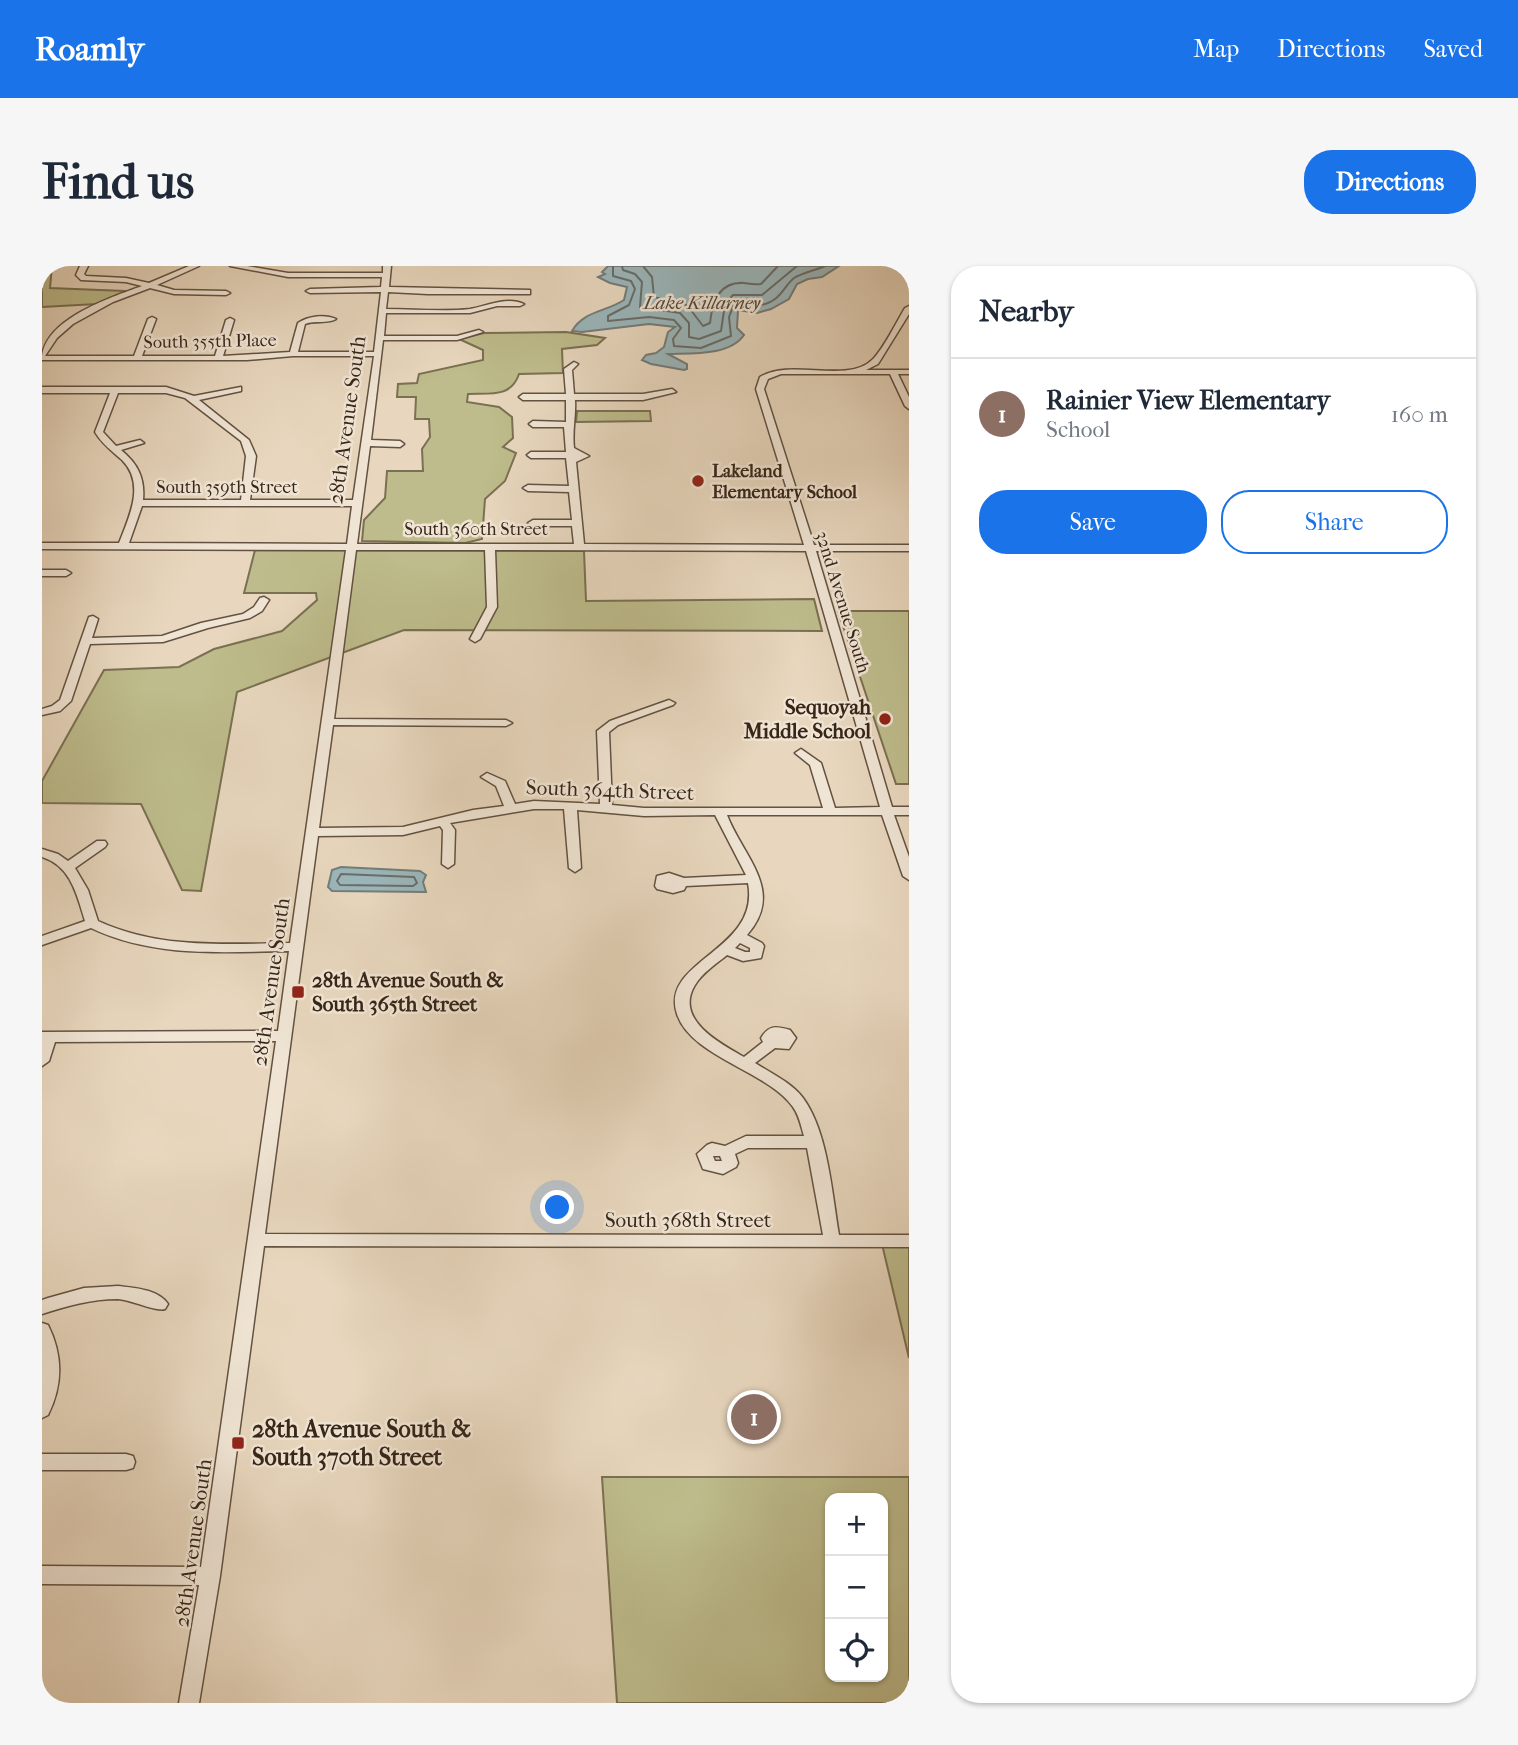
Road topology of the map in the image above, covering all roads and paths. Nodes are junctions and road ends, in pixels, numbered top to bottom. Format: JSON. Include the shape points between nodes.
{"nodes":[{"id":1,"x":84,"y":266,"type":"edge"},
{"id":2,"x":195,"y":266,"type":"edge"},
{"id":3,"x":234,"y":266,"type":"edge"},
{"id":4,"x":261,"y":268,"type":"edge"},
{"id":5,"x":346,"y":270,"type":"edge"},
{"id":6,"x":386,"y":277,"type":"edge"},
{"id":7,"x":152,"y":287,"type":"junction"},
{"id":8,"x":310,"y":291,"type":"dead end"},
{"id":9,"x":527,"y":292,"type":"dead end"},
{"id":10,"x":226,"y":293,"type":"dead end"},
{"id":11,"x":520,"y":304,"type":"dead end"},
{"id":12,"x":909,"y":308,"type":"edge"},
{"id":13,"x":383,"y":311,"type":"junction"},
{"id":14,"x":152,"y":319,"type":"dead end"},
{"id":15,"x":332,"y":319,"type":"dead end"},
{"id":16,"x":230,"y":320,"type":"dead end"},
{"id":17,"x":479,"y":332,"type":"dead end"},
{"id":18,"x":380,"y":338,"type":"junction"},
{"id":19,"x":293,"y":354,"type":"junction"},
{"id":20,"x":378,"y":354,"type":"junction"},
{"id":21,"x":42,"y":356,"type":"edge"},
{"id":22,"x":137,"y":358,"type":"junction"},
{"id":23,"x":218,"y":358,"type":"junction"},
{"id":24,"x":574,"y":364,"type":"dead end"},
{"id":25,"x":847,"y":372,"type":"junction"},
{"id":26,"x":893,"y":372,"type":"junction"},
{"id":27,"x":909,"y":372,"type":"edge"},
{"id":28,"x":238,"y":389,"type":"dead end"},
{"id":29,"x":42,"y":390,"type":"edge"},
{"id":30,"x":115,"y":390,"type":"junction"},
{"id":31,"x":672,"y":392,"type":"dead end"},
{"id":32,"x":523,"y":397,"type":"dead end"},
{"id":33,"x":570,"y":397,"type":"junction"},
{"id":34,"x":193,"y":399,"type":"junction"},
{"id":35,"x":909,"y":406,"type":"edge"},
{"id":36,"x":533,"y":424,"type":"dead end"},
{"id":37,"x":569,"y":425,"type":"junction"},
{"id":38,"x":140,"y":443,"type":"dead end"},
{"id":39,"x":366,"y":443,"type":"junction"},
{"id":40,"x":400,"y":444,"type":"dead end"},
{"id":41,"x":114,"y":449,"type":"junction"},
{"id":42,"x":531,"y":455,"type":"dead end"},
{"id":43,"x":571,"y":455,"type":"junction"},
{"id":44,"x":528,"y":488,"type":"dead end"},
{"id":45,"x":574,"y":489,"type":"junction"},
{"id":46,"x":138,"y":503,"type":"junction"},
{"id":47,"x":245,"y":503,"type":"junction"},
{"id":48,"x":358,"y":503,"type":"junction"},
{"id":49,"x":533,"y":523,"type":"dead end"},
{"id":50,"x":577,"y":523,"type":"junction"},
{"id":51,"x":42,"y":546,"type":"edge"},
{"id":52,"x":123,"y":546,"type":"junction"},
{"id":53,"x":352,"y":547,"type":"junction"},
{"id":54,"x":490,"y":547,"type":"junction"},
{"id":55,"x":579,"y":547,"type":"junction"},
{"id":56,"x":808,"y":548,"type":"junction"},
{"id":57,"x":909,"y":548,"type":"edge"},
{"id":58,"x":42,"y":573,"type":"edge"},
{"id":59,"x":66,"y":573,"type":"dead end"},
{"id":60,"x":264,"y":600,"type":"dead end"},
{"id":61,"x":93,"y":619,"type":"dead end"},
{"id":62,"x":475,"y":639,"type":"dead end"},
{"id":63,"x":86,"y":641,"type":"junction"},
{"id":64,"x":669,"y":703,"type":"dead end"},
{"id":65,"x":42,"y":712,"type":"edge"},
{"id":66,"x":327,"y":722,"type":"junction"},
{"id":67,"x":506,"y":723,"type":"dead end"},
{"id":68,"x":801,"y":753,"type":"dead end"},
{"id":69,"x":487,"y":777,"type":"dead end"},
{"id":70,"x":570,"y":805,"type":"junction"},
{"id":71,"x":606,"y":807,"type":"junction"},
{"id":72,"x":511,"y":808,"type":"junction"},
{"id":73,"x":830,"y":811,"type":"junction"},
{"id":74,"x":887,"y":811,"type":"junction"},
{"id":75,"x":909,"y":811,"type":"edge"},
{"id":76,"x":720,"y":812,"type":"junction"},
{"id":77,"x":443,"y":821,"type":"junction"},
{"id":78,"x":313,"y":832,"type":"junction"},
{"id":79,"x":101,"y":844,"type":"dead end"},
{"id":80,"x":42,"y":853,"type":"edge"},
{"id":81,"x":448,"y":864,"type":"dead end"},
{"id":82,"x":69,"y":866,"type":"junction"},
{"id":83,"x":575,"y":869,"type":"dead end"},
{"id":84,"x":909,"y":876,"type":"edge"},
{"id":85,"x":754,"y":879,"type":"junction"},
{"id":86,"x":681,"y":883,"type":"dead end"},
{"id":87,"x":92,"y":923,"type":"junction"},
{"id":88,"x":740,"y":937,"type":"junction"},
{"id":89,"x":42,"y":941,"type":"edge"},
{"id":90,"x":297,"y":947,"type":"junction"},
{"id":91,"x":726,"y":949,"type":"junction"},
{"id":92,"x":285,"y":1036,"type":"junction"},
{"id":93,"x":46,"y":1037,"type":"edge"},
{"id":94,"x":772,"y":1043,"type":"dead end"},
{"id":95,"x":42,"y":1061,"type":"edge"},
{"id":96,"x":744,"y":1064,"type":"junction"},
{"id":97,"x":812,"y":1142,"type":"junction"},
{"id":98,"x":727,"y":1152,"type":"dead end"},
{"id":99,"x":257,"y":1240,"type":"junction"},
{"id":100,"x":832,"y":1240,"type":"junction"},
{"id":101,"x":909,"y":1241,"type":"edge"},
{"id":102,"x":159,"y":1304,"type":"dead end"},
{"id":103,"x":42,"y":1307,"type":"edge"},
{"id":104,"x":42,"y":1330,"type":"edge"},
{"id":105,"x":42,"y":1410,"type":"edge"},
{"id":106,"x":42,"y":1462,"type":"edge"},
{"id":107,"x":126,"y":1462,"type":"dead end"},
{"id":108,"x":42,"y":1575,"type":"edge"},
{"id":109,"x":210,"y":1576,"type":"junction"},
{"id":110,"x":189,"y":1703,"type":"edge"}],
"edges":[{"from":1,"to":7,"type":"street","via":[[82,278],[122,279]]},
{"from":2,"to":7,"type":"street"},
{"from":3,"to":4,"type":"street"},
{"from":4,"to":5,"type":"street","via":[[288,275]]},
{"from":5,"to":6,"type":"street"},
{"from":6,"to":8,"type":"street"},
{"from":6,"to":9,"type":"street"},
{"from":6,"to":13,"type":"street","name":"28th Avenue South"},
{"from":7,"to":10,"type":"street"},
{"from":7,"to":21,"type":"street","via":[[88,313],[52,337]]},
{"from":11,"to":13,"type":"street","via":[[470,311]]},
{"from":12,"to":25,"type":"street","via":[[872,364]]},
{"from":13,"to":18,"type":"street","name":"28th Avenue South"},
{"from":14,"to":22,"type":"street"},
{"from":15,"to":19,"type":"street","via":[[302,323]]},
{"from":16,"to":23,"type":"street"},
{"from":17,"to":18,"type":"street","via":[[453,338]]},
{"from":18,"to":20,"type":"street","name":"28th Avenue South"},
{"from":19,"to":20,"type":"street","name":"South 355th Place"},
{"from":19,"to":23,"type":"street","name":"South 355th Place"},
{"from":20,"to":39,"type":"street","name":"28th Avenue South"},
{"from":21,"to":22,"type":"street","name":"South 355th Place"},
{"from":22,"to":23,"type":"street","name":"South 355th Place"},
{"from":24,"to":33,"type":"street","via":[[568,369]]},
{"from":25,"to":26,"type":"street"},
{"from":25,"to":56,"type":"street","name":"32nd Avenue South","via":[[780,372],[762,379],[760,393]]},
{"from":26,"to":27,"type":"street"},
{"from":26,"to":35,"type":"street"},
{"from":28,"to":34,"type":"street"},
{"from":29,"to":30,"type":"street"},
{"from":30,"to":34,"type":"street","via":[[178,391]]},
{"from":30,"to":41,"type":"street","via":[[99,429]]},
{"from":31,"to":33,"type":"street","via":[[643,397]]},
{"from":32,"to":33,"type":"street"},
{"from":33,"to":37,"type":"street"},
{"from":34,"to":47,"type":"street","via":[[248,446],[251,465]]},
{"from":36,"to":37,"type":"street"},
{"from":37,"to":43,"type":"street"},
{"from":38,"to":41,"type":"street"},
{"from":39,"to":40,"type":"street"},
{"from":39,"to":48,"type":"street","name":"28th Avenue South"},
{"from":41,"to":46,"type":"street","via":[[138,472]]},
{"from":42,"to":43,"type":"street"},
{"from":43,"to":45,"type":"street"},
{"from":44,"to":45,"type":"street"},
{"from":45,"to":50,"type":"street"},
{"from":46,"to":47,"type":"street","name":"South 359th Street"},
{"from":46,"to":52,"type":"street"},
{"from":47,"to":48,"type":"street","name":"South 359th Street"},
{"from":48,"to":53,"type":"street","name":"28th Avenue South"},
{"from":49,"to":50,"type":"street"},
{"from":50,"to":55,"type":"street"},
{"from":51,"to":52,"type":"street","name":"South 360th Street"},
{"from":52,"to":53,"type":"street","name":"South 360th Street"},
{"from":53,"to":54,"type":"street","name":"South 360th Street"},
{"from":53,"to":66,"type":"street","name":"28th Avenue South"},
{"from":54,"to":55,"type":"street","name":"South 360th Street"},
{"from":54,"to":62,"type":"street","via":[[492,607]]},
{"from":55,"to":56,"type":"street","name":"South 360th Street"},
{"from":56,"to":57,"type":"street","name":"South 360th Street"},
{"from":56,"to":74,"type":"street","name":"32nd Avenue South"},
{"from":58,"to":59,"type":"street"},
{"from":60,"to":63,"type":"street","via":[[246,616],[163,639]]},
{"from":61,"to":63,"type":"street"},
{"from":63,"to":65,"type":"street","via":[[64,702]]},
{"from":64,"to":71,"type":"street","via":[[603,731]]},
{"from":66,"to":67,"type":"street"},
{"from":66,"to":78,"type":"street","name":"28th Avenue South"},
{"from":68,"to":73,"type":"street","via":[[816,762]]},
{"from":69,"to":72,"type":"street","via":[[501,784]]},
{"from":70,"to":71,"type":"street","name":"South 364th Street"},
{"from":70,"to":72,"type":"street","name":"South 364th Street"},
{"from":70,"to":83,"type":"street"},
{"from":71,"to":76,"type":"street","name":"South 364th Street"},
{"from":72,"to":77,"type":"street","name":"South 364th Street"},
{"from":73,"to":74,"type":"street","name":"South 364th Street"},
{"from":73,"to":76,"type":"street","name":"South 364th Street"},
{"from":74,"to":75,"type":"street","name":"South 364th Street"},
{"from":74,"to":84,"type":"street","name":"32nd Avenue South"},
{"from":76,"to":85,"type":"street"},
{"from":77,"to":78,"type":"street","name":"South 364th Street","via":[[390,832]]},
{"from":77,"to":81,"type":"street","via":[[449,830]]},
{"from":78,"to":90,"type":"street","name":"28th Avenue South"},
{"from":79,"to":82,"type":"street"},
{"from":80,"to":82,"type":"street"},
{"from":82,"to":87,"type":"street"},
{"from":85,"to":86,"type":"street"},
{"from":85,"to":88,"type":"street","via":[[756,909]]},
{"from":87,"to":89,"type":"street"},
{"from":87,"to":90,"type":"street","via":[[126,940],[145,943]]},
{"from":88,"to":91,"type":"street"},
{"from":88,"to":91,"type":"street","via":[[757,946],[756,955],[743,957]]},
{"from":90,"to":92,"type":"street","name":"28th Avenue South"},
{"from":91,"to":96,"type":"street","via":[[693,976],[683,995],[684,1013],[694,1030]]},
{"from":92,"to":93,"type":"street"},
{"from":92,"to":99,"type":"street","name":"28th Avenue South"},
{"from":93,"to":95,"type":"street"},
{"from":94,"to":96,"type":"street"},
{"from":96,"to":97,"type":"street","via":[[781,1086],[797,1102]]},
{"from":97,"to":98,"type":"street","via":[[746,1142]]},
{"from":97,"to":100,"type":"street"},
{"from":99,"to":100,"type":"street","name":"South 368th Street"},
{"from":99,"to":109,"type":"street","name":"28th Avenue South"},
{"from":100,"to":101,"type":"street","name":"South 368th Street"},
{"from":102,"to":103,"type":"street","via":[[140,1295],[92,1294]]},
{"from":104,"to":105,"type":"street","via":[[52,1362]]},
{"from":106,"to":107,"type":"street"},
{"from":108,"to":109,"type":"street"},
{"from":109,"to":110,"type":"street","name":"28th Avenue South"}]}
